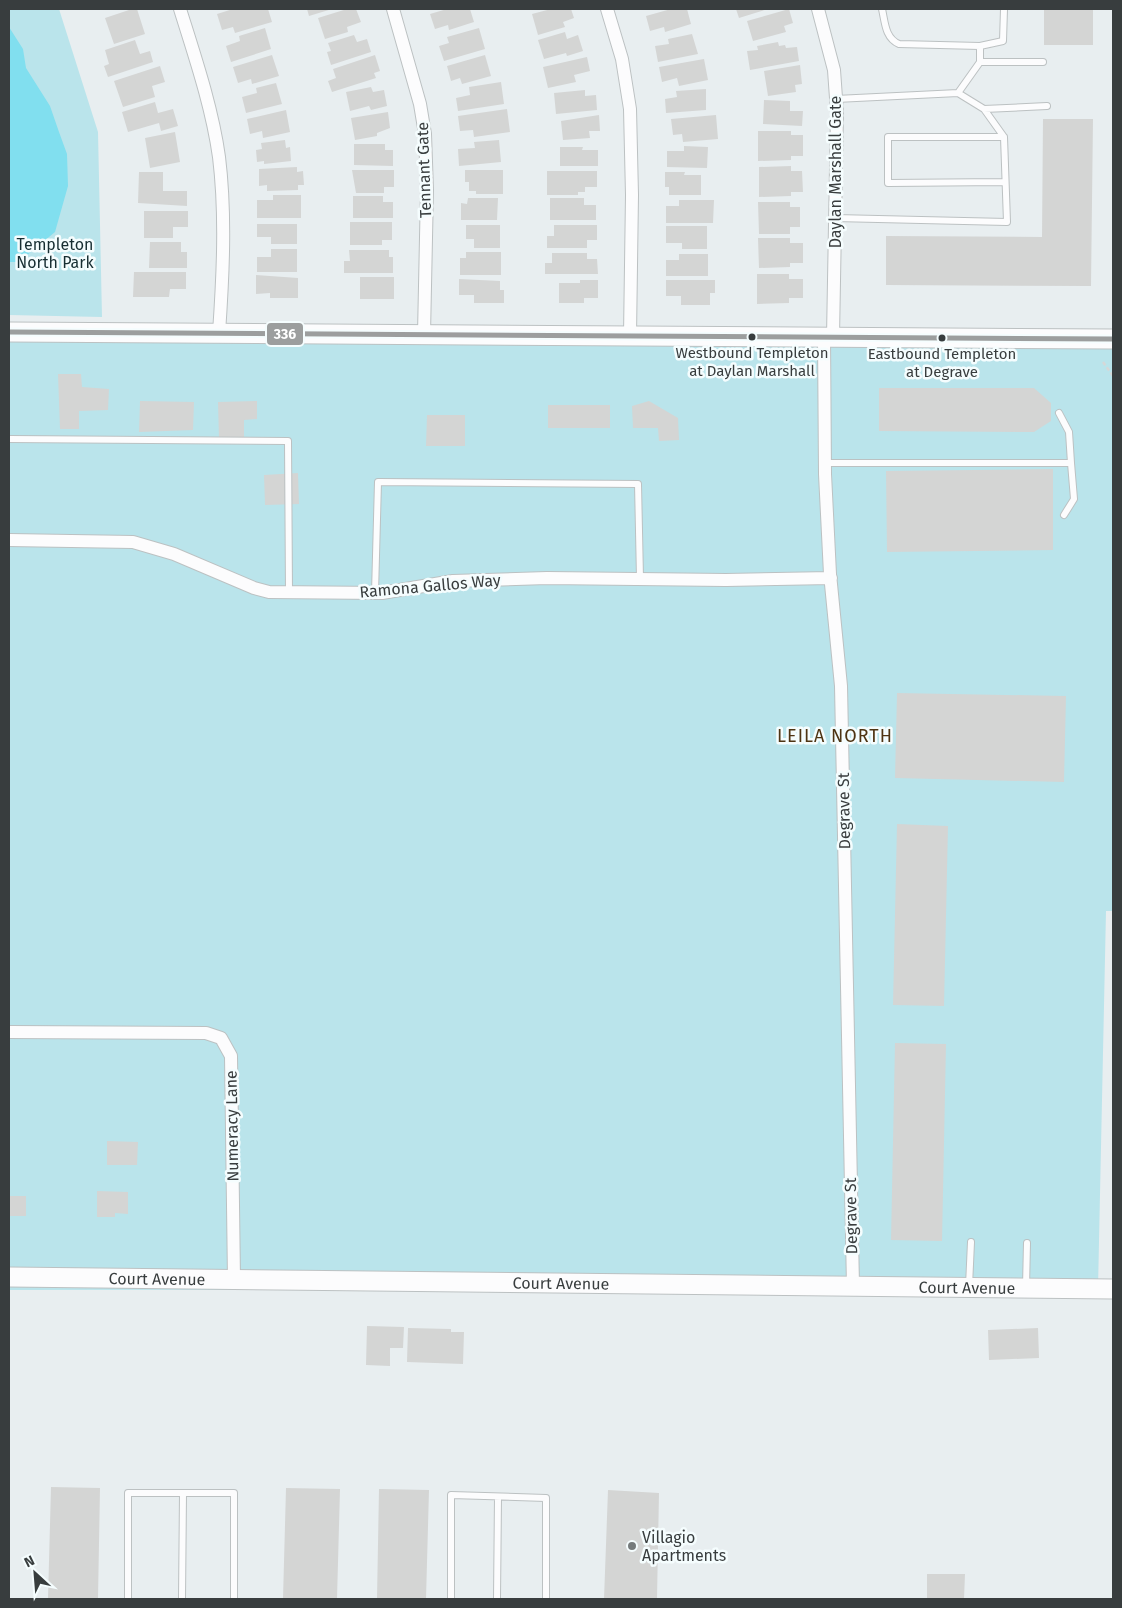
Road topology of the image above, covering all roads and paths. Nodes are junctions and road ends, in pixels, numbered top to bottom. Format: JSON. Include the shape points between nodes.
{"nodes":[{"id":1,"x":180,"y":9,"type":"edge"},
{"id":2,"x":393,"y":9,"type":"edge"},
{"id":3,"x":607,"y":9,"type":"edge"},
{"id":4,"x":818,"y":9,"type":"edge"},
{"id":5,"x":882,"y":9,"type":"edge"},
{"id":6,"x":1004,"y":9,"type":"edge"},
{"id":7,"x":980,"y":46,"type":"junction"},
{"id":8,"x":980,"y":62,"type":"junction"},
{"id":9,"x":1043,"y":62,"type":"dead end"},
{"id":10,"x":958,"y":93,"type":"junction"},
{"id":11,"x":836,"y":99,"type":"junction"},
{"id":12,"x":1047,"y":106,"type":"dead end"},
{"id":13,"x":984,"y":109,"type":"junction"},
{"id":14,"x":1004,"y":137,"type":"junction"},
{"id":15,"x":1004,"y":182,"type":"junction"},
{"id":16,"x":835,"y":218,"type":"junction"},
{"id":17,"x":9,"y":332,"type":"edge"},
{"id":18,"x":219,"y":333,"type":"junction"},
{"id":19,"x":424,"y":334,"type":"junction"},
{"id":20,"x":630,"y":336,"type":"junction"},
{"id":21,"x":828,"y":337,"type":"junction"},
{"id":22,"x":1113,"y":339,"type":"edge"},
{"id":23,"x":1103,"y":362,"type":"dead end"},
{"id":24,"x":1113,"y":376,"type":"edge"},
{"id":25,"x":1059,"y":413,"type":"dead end"},
{"id":26,"x":9,"y":439,"type":"edge"},
{"id":27,"x":1071,"y":463,"type":"junction"},
{"id":28,"x":826,"y":464,"type":"junction"},
{"id":29,"x":1064,"y":515,"type":"dead end"},
{"id":30,"x":9,"y":540,"type":"edge"},
{"id":31,"x":640,"y":578,"type":"junction"},
{"id":32,"x":830,"y":578,"type":"junction"},
{"id":33,"x":289,"y":592,"type":"junction"},
{"id":34,"x":375,"y":592,"type":"junction"},
{"id":35,"x":9,"y":1032,"type":"edge"},
{"id":36,"x":971,"y":1242,"type":"dead end"},
{"id":37,"x":1027,"y":1243,"type":"dead end"},
{"id":38,"x":9,"y":1276,"type":"edge"},
{"id":39,"x":234,"y":1279,"type":"junction"},
{"id":40,"x":852,"y":1286,"type":"junction"},
{"id":41,"x":969,"y":1287,"type":"junction"},
{"id":42,"x":1026,"y":1288,"type":"junction"},
{"id":43,"x":1113,"y":1289,"type":"edge"},
{"id":44,"x":183,"y":1494,"type":"junction"},
{"id":45,"x":498,"y":1497,"type":"junction"},
{"id":46,"x":128,"y":1599,"type":"edge"},
{"id":47,"x":182,"y":1599,"type":"edge"},
{"id":48,"x":234,"y":1599,"type":"edge"},
{"id":49,"x":450,"y":1599,"type":"edge"},
{"id":50,"x":498,"y":1599,"type":"edge"},
{"id":51,"x":546,"y":1599,"type":"edge"}],
"edges":[{"from":1,"to":18,"type":"street","via":[[209,109],[218,155],[222,225]]},
{"from":2,"to":19,"type":"street","name":"Tennant Gate","via":[[418,96],[424,134],[427,190]]},
{"from":3,"to":20,"type":"street","via":[[622,59],[630,109]]},
{"from":4,"to":11,"type":"street","name":"Daylan Marshall Gate","via":[[834,70]]},
{"from":5,"to":7,"type":"lane","via":[[888,36],[899,44]]},
{"from":6,"to":7,"type":"lane","via":[[1003,41]]},
{"from":7,"to":8,"type":"lane"},
{"from":8,"to":9,"type":"lane"},
{"from":8,"to":10,"type":"lane"},
{"from":10,"to":11,"type":"lane"},
{"from":10,"to":13,"type":"lane"},
{"from":11,"to":16,"type":"street","name":"Daylan Marshall Gate"},
{"from":12,"to":13,"type":"lane"},
{"from":13,"to":14,"type":"lane"},
{"from":14,"to":15,"type":"lane"},
{"from":14,"to":15,"type":"lane","via":[[888,137],[888,183]]},
{"from":15,"to":16,"type":"lane","via":[[1007,222]]},
{"from":16,"to":21,"type":"street","name":"Daylan Marshall Gate"},
{"from":17,"to":18,"type":"street"},
{"from":18,"to":19,"type":"street"},
{"from":19,"to":20,"type":"street"},
{"from":20,"to":21,"type":"street"},
{"from":21,"to":22,"type":"street"},
{"from":21,"to":28,"type":"street","name":"Degrave St"},
{"from":23,"to":24,"type":"path"},
{"from":25,"to":27,"type":"lane","via":[[1069,432]]},
{"from":26,"to":33,"type":"lane","via":[[288,442]]},
{"from":27,"to":28,"type":"lane"},
{"from":27,"to":29,"type":"lane","via":[[1074,499]]},
{"from":28,"to":32,"type":"street","name":"Degrave St"},
{"from":30,"to":33,"type":"street","name":"Ramona Gallos Way","via":[[133,542],[174,554],[254,588]]},
{"from":31,"to":32,"type":"street","name":"Ramona Gallos Way"},
{"from":31,"to":34,"type":"street","name":"Ramona Gallos Way","via":[[452,581]]},
{"from":31,"to":34,"type":"lane","via":[[638,484],[378,482]]},
{"from":32,"to":40,"type":"street","name":"Degrave St","via":[[841,686]]},
{"from":33,"to":34,"type":"street","name":"Ramona Gallos Way"},
{"from":35,"to":39,"type":"street","name":"Numeracy Lane","via":[[206,1033],[221,1038],[231,1056]]},
{"from":36,"to":41,"type":"lane"},
{"from":37,"to":42,"type":"lane"},
{"from":38,"to":39,"type":"street","name":"Court Avenue"},
{"from":39,"to":40,"type":"street","name":"Court Avenue"},
{"from":40,"to":41,"type":"street","name":"Court Avenue"},
{"from":41,"to":42,"type":"street","name":"Court Avenue"},
{"from":42,"to":43,"type":"street","name":"Court Avenue"},
{"from":44,"to":46,"type":"lane","via":[[128,1493]]},
{"from":44,"to":47,"type":"lane"},
{"from":44,"to":48,"type":"lane","via":[[234,1492]]},
{"from":45,"to":49,"type":"lane","via":[[451,1495]]},
{"from":45,"to":50,"type":"lane"},
{"from":45,"to":51,"type":"lane","via":[[546,1498]]}]}
